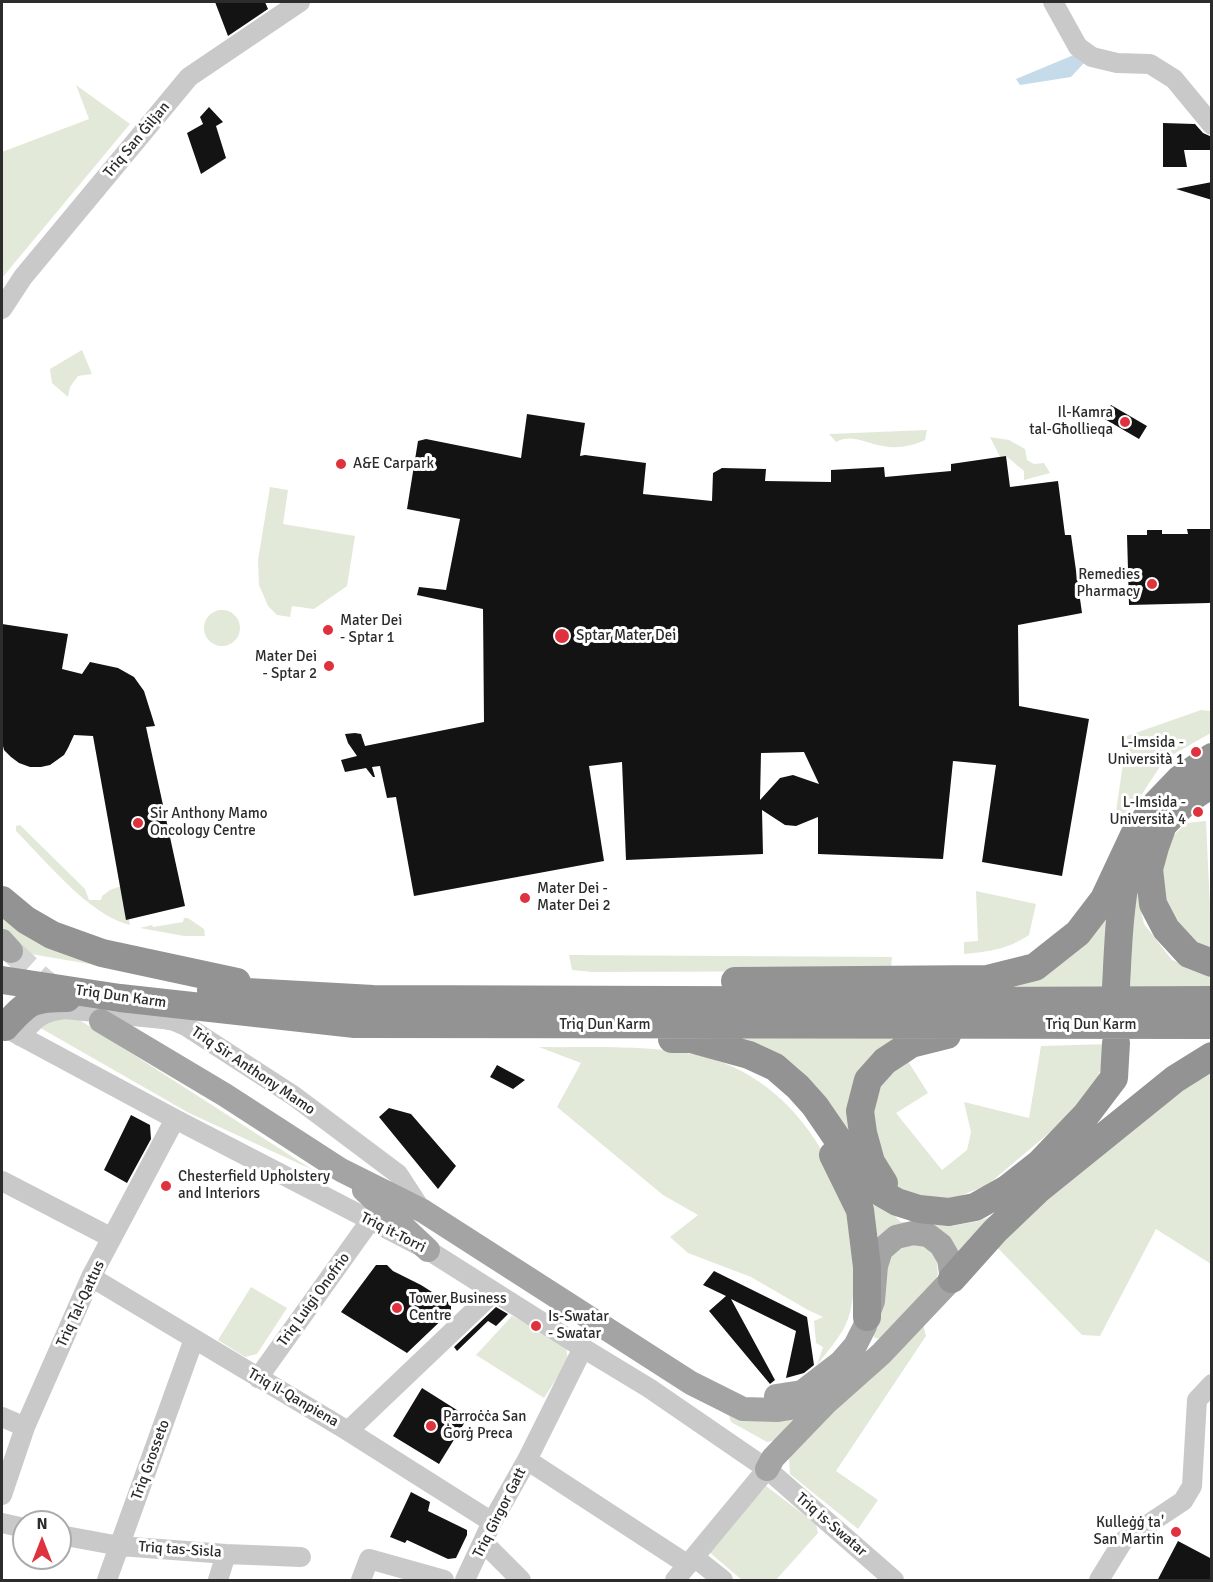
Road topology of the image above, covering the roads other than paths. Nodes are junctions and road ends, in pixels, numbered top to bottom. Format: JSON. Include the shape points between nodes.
{"nodes":[{"id":1,"x":300,"y":2,"type":"edge"},
{"id":2,"x":1053,"y":2,"type":"edge"},
{"id":3,"x":1212,"y":125,"type":"edge"},
{"id":4,"x":2,"y":309,"type":"edge"},
{"id":5,"x":1212,"y":757,"type":"edge"},
{"id":6,"x":1212,"y":785,"type":"edge"},
{"id":7,"x":1164,"y":822,"type":"junction"},
{"id":8,"x":1134,"y":835,"type":"junction"},
{"id":9,"x":1123,"y":889,"type":"junction"},
{"id":10,"x":2,"y":900,"type":"edge"},
{"id":11,"x":5,"y":951,"type":"edge"},
{"id":12,"x":1212,"y":963,"type":"edge"},
{"id":13,"x":2,"y":980,"type":"edge"},
{"id":14,"x":1116,"y":988,"type":"dead end"},
{"id":15,"x":298,"y":995,"type":"junction"},
{"id":16,"x":446,"y":999,"type":"junction"},
{"id":17,"x":1212,"y":1000,"type":"edge"},
{"id":18,"x":113,"y":1011,"type":"junction"},
{"id":19,"x":355,"y":1024,"type":"junction"},
{"id":20,"x":1212,"y":1024,"type":"edge"},
{"id":21,"x":1059,"y":1025,"type":"junction"},
{"id":22,"x":9,"y":1030,"type":"edge"},
{"id":23,"x":584,"y":1035,"type":"junction"},
{"id":24,"x":1116,"y":1043,"type":"dead end"},
{"id":25,"x":1212,"y":1056,"type":"edge"},
{"id":26,"x":175,"y":1119,"type":"junction"},
{"id":27,"x":341,"y":1170,"type":"junction"},
{"id":28,"x":2,"y":1181,"type":"edge"},
{"id":29,"x":897,"y":1202,"type":"junction"},
{"id":30,"x":423,"y":1212,"type":"junction"},
{"id":31,"x":370,"y":1221,"type":"junction"},
{"id":32,"x":112,"y":1239,"type":"junction"},
{"id":33,"x":428,"y":1250,"type":"junction"},
{"id":34,"x":91,"y":1277,"type":"junction"},
{"id":35,"x":952,"y":1279,"type":"junction"},
{"id":36,"x":494,"y":1292,"type":"junction"},
{"id":37,"x":867,"y":1317,"type":"junction"},
{"id":38,"x":194,"y":1339,"type":"junction"},
{"id":39,"x":583,"y":1348,"type":"junction"},
{"id":40,"x":258,"y":1378,"type":"junction"},
{"id":41,"x":691,"y":1383,"type":"junction"},
{"id":42,"x":1212,"y":1384,"type":"edge"},
{"id":43,"x":827,"y":1402,"type":"junction"},
{"id":44,"x":2,"y":1417,"type":"edge"},
{"id":45,"x":25,"y":1427,"type":"junction"},
{"id":46,"x":348,"y":1431,"type":"junction"},
{"id":47,"x":527,"y":1460,"type":"junction"},
{"id":48,"x":767,"y":1469,"type":"junction"},
{"id":49,"x":2,"y":1495,"type":"edge"},
{"id":50,"x":492,"y":1522,"type":"junction"},
{"id":51,"x":72,"y":1537,"type":"edge"},
{"id":52,"x":484,"y":1543,"type":"junction"},
{"id":53,"x":120,"y":1546,"type":"junction"},
{"id":54,"x":226,"y":1554,"type":"junction"},
{"id":55,"x":301,"y":1557,"type":"dead end"},
{"id":56,"x":691,"y":1561,"type":"junction"},
{"id":57,"x":891,"y":1579,"type":"edge"},
{"id":58,"x":107,"y":1581,"type":"edge"},
{"id":59,"x":218,"y":1581,"type":"edge"},
{"id":60,"x":362,"y":1581,"type":"edge"},
{"id":61,"x":444,"y":1581,"type":"edge"},
{"id":62,"x":465,"y":1581,"type":"edge"},
{"id":63,"x":521,"y":1581,"type":"edge"},
{"id":64,"x":675,"y":1581,"type":"edge"},
{"id":65,"x":723,"y":1581,"type":"edge"},
{"id":66,"x":1099,"y":1581,"type":"edge"}],
"edges":[{"from":1,"to":4,"type":"street","name":"Triq San Ġiljan","via":[[189,77],[23,277]]},
{"from":2,"to":3,"type":"street","via":[[1078,47],[1092,57],[1117,63],[1150,64],[1174,79]]},
{"from":5,"to":8,"type":"highway","via":[[1180,779]]},
{"from":6,"to":7,"type":"highway","via":[[1200,790]]},
{"from":7,"to":9,"type":"highway"},
{"from":7,"to":12,"type":"highway","via":[[1149,869],[1153,904],[1166,929],[1189,954]]},
{"from":8,"to":9,"type":"highway"},
{"from":8,"to":16,"type":"highway","via":[[1104,899],[1078,933],[1035,967],[987,979],[597,981]]},
{"from":9,"to":14,"type":"highway"},
{"from":10,"to":15,"type":"highway","via":[[52,935],[102,953]]},
{"from":11,"to":15,"type":"highway","name":"Triq Dun Karm","via":[[72,973],[194,989]]},
{"from":13,"to":18,"type":"highway","name":"Triq Dun Karm"},
{"from":15,"to":16,"type":"highway","name":"Triq Dun Karm"},
{"from":16,"to":17,"type":"highway","name":"Triq Dun Karm"},
{"from":18,"to":19,"type":"highway","name":"Triq Dun Karm"},
{"from":18,"to":22,"type":"street","name":"Triq Sir Anthony Mamo","via":[[51,1011]]},
{"from":18,"to":22,"type":"highway","via":[[49,998],[33,1001],[20,1010]]},
{"from":18,"to":27,"type":"main road","name":"Triq Sir Anthony Mamo","via":[[225,1095]]},
{"from":18,"to":30,"type":"street","name":"Triq Sir Anthony Mamo","via":[[186,1026],[294,1096],[398,1174]]},
{"from":19,"to":21,"type":"highway","name":"Triq Dun Karm"},
{"from":19,"to":23,"type":"highway","via":[[379,1033]]},
{"from":20,"to":21,"type":"highway","name":"Triq Dun Karm"},
{"from":21,"to":29,"type":"highway","via":[[1027,1032],[950,1034],[911,1044],[885,1061],[868,1080],[860,1111],[872,1162]]},
{"from":22,"to":26,"type":"street","name":"Triq it-Torri"},
{"from":23,"to":29,"type":"highway","via":[[691,1039],[775,1067],[815,1106],[878,1191]]},
{"from":23,"to":37,"type":"highway","via":[[589,1041],[675,1043],[725,1056],[765,1075],[799,1103],[827,1142],[860,1210],[867,1267]]},
{"from":24,"to":29,"type":"highway","via":[[1114,1078],[1086,1115],[1040,1163],[1007,1189],[975,1207],[949,1212]]},
{"from":25,"to":35,"type":"highway","via":[[1175,1079],[1040,1188]]},
{"from":26,"to":31,"type":"street","name":"Triq it-Torri"},
{"from":26,"to":32,"type":"street","name":"Triq Tal-Qattus"},
{"from":27,"to":30,"type":"main road","name":"Triq Sir Anthony Mamo"},
{"from":27,"to":33,"type":"main road"},
{"from":28,"to":32,"type":"street"},
{"from":30,"to":41,"type":"main road","name":"Triq Sir Anthony Mamo"},
{"from":31,"to":33,"type":"street","name":"Triq it-Torri"},
{"from":31,"to":40,"type":"street","name":"Triq Luigi Onofrio"},
{"from":32,"to":34,"type":"street","name":"Triq Tal-Qattus"},
{"from":33,"to":36,"type":"street","name":"Triq it-Torri"},
{"from":34,"to":38,"type":"street","name":"Triq il-Qanpiena"},
{"from":34,"to":45,"type":"street","name":"Triq Tal-Qattus"},
{"from":35,"to":37,"type":"main road","via":[[949,1259],[941,1245],[928,1235],[913,1233],[896,1238],[881,1250]]},
{"from":35,"to":43,"type":"main road","via":[[881,1354]]},
{"from":36,"to":39,"type":"street","name":"Triq it-Torri"},
{"from":36,"to":46,"type":"street"},
{"from":37,"to":41,"type":"main road","via":[[855,1346],[802,1392],[755,1397]]},
{"from":38,"to":40,"type":"street","name":"Triq il-Qanpiena"},
{"from":38,"to":53,"type":"street","name":"Triq Grosseto"},
{"from":39,"to":47,"type":"street","name":"Triq Girgor Gatt"},
{"from":39,"to":48,"type":"street","name":"Triq it-Torri"},
{"from":40,"to":46,"type":"street","name":"Triq il-Qanpiena"},
{"from":41,"to":43,"type":"main road","via":[[743,1409],[778,1410]]},
{"from":42,"to":66,"type":"street","via":[[1197,1400],[1192,1486],[1183,1501],[1123,1541]]},
{"from":43,"to":48,"type":"main road"},
{"from":44,"to":45,"type":"street"},
{"from":45,"to":49,"type":"street","name":"Triq Tal-Qattus"},
{"from":46,"to":50,"type":"street","name":"Triq il-Qanpiena"},
{"from":47,"to":50,"type":"street","name":"Triq Girgor Gatt"},
{"from":47,"to":56,"type":"street"},
{"from":48,"to":56,"type":"street"},
{"from":48,"to":57,"type":"street","name":"Triq is-Swatar"},
{"from":50,"to":52,"type":"street","name":"Triq Girgor Gatt"},
{"from":51,"to":53,"type":"street","name":"Triq tas-Sisla"},
{"from":52,"to":62,"type":"street","name":"Triq Girgor Gatt"},
{"from":52,"to":63,"type":"street"},
{"from":53,"to":54,"type":"street","name":"Triq tas-Sisla"},
{"from":53,"to":58,"type":"street","name":"Triq Grosseto"},
{"from":54,"to":55,"type":"street","name":"Triq tas-Sisla"},
{"from":54,"to":59,"type":"street"},
{"from":56,"to":64,"type":"street"},
{"from":56,"to":65,"type":"street"},
{"from":60,"to":61,"type":"street","via":[[369,1559]]}]}
